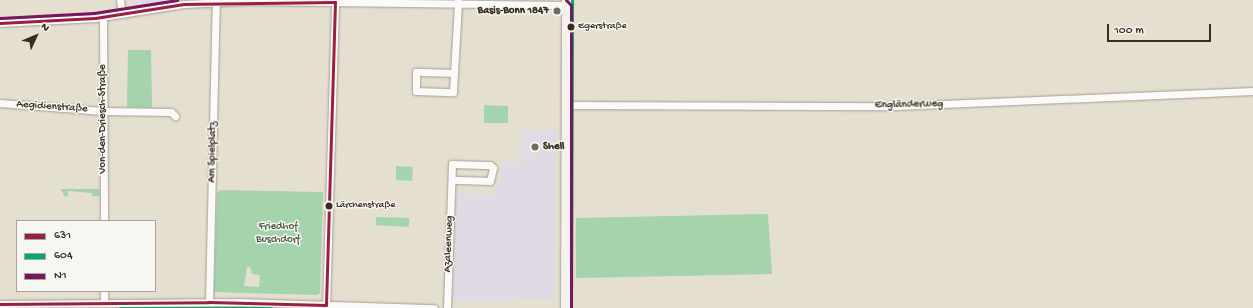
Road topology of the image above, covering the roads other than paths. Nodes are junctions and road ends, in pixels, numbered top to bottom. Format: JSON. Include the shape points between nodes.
{"nodes":[{"id":1,"x":120,"y":0,"type":"edge"},
{"id":2,"x":285,"y":1,"type":"edge"},
{"id":3,"x":335,"y":2,"type":"junction"},
{"id":4,"x":458,"y":2,"type":"edge"},
{"id":5,"x":519,"y":2,"type":"edge"},
{"id":6,"x":216,"y":3,"type":"junction"},
{"id":7,"x":566,"y":3,"type":"edge"},
{"id":8,"x":122,"y":14,"type":"junction"},
{"id":9,"x":104,"y":17,"type":"junction"},
{"id":10,"x":0,"y":23,"type":"edge"},
{"id":11,"x":454,"y":73,"type":"junction"},
{"id":12,"x":1253,"y":91,"type":"edge"},
{"id":13,"x":0,"y":104,"type":"edge"},
{"id":14,"x":565,"y":105,"type":"junction"},
{"id":15,"x":103,"y":112,"type":"junction"},
{"id":16,"x":175,"y":116,"type":"dead end"},
{"id":17,"x":452,"y":180,"type":"junction"},
{"id":18,"x":104,"y":220,"type":"edge"},
{"id":19,"x":104,"y":292,"type":"edge"},
{"id":20,"x":209,"y":302,"type":"junction"},
{"id":21,"x":104,"y":304,"type":"junction"},
{"id":22,"x":0,"y":305,"type":"edge"},
{"id":23,"x":168,"y":305,"type":"edge"},
{"id":24,"x":42,"y":306,"type":"edge"},
{"id":25,"x":326,"y":306,"type":"edge"},
{"id":26,"x":5,"y":308,"type":"edge"},
{"id":27,"x":28,"y":308,"type":"edge"},
{"id":28,"x":434,"y":308,"type":"edge"},
{"id":29,"x":446,"y":308,"type":"edge"},
{"id":30,"x":566,"y":308,"type":"edge"}],
"edges":[{"from":1,"to":8,"type":"street"},
{"from":2,"to":3,"type":"street"},
{"from":2,"to":6,"type":"street"},
{"from":3,"to":4,"type":"street"},
{"from":3,"to":25,"type":"street"},
{"from":4,"to":5,"type":"street"},
{"from":4,"to":11,"type":"street"},
{"from":5,"to":7,"type":"street"},
{"from":6,"to":8,"type":"street","via":[[184,4]]},
{"from":6,"to":20,"type":"street","name":"Am Spielplatz"},
{"from":7,"to":14,"type":"main road"},
{"from":8,"to":9,"type":"street"},
{"from":9,"to":10,"type":"street"},
{"from":9,"to":15,"type":"street","name":"Von-den-Driesch-Straße"},
{"from":11,"to":11,"type":"street","via":[[453,92],[416,91],[416,72]]},
{"from":12,"to":14,"type":"street","name":"Engländerweg","via":[[896,106]]},
{"from":13,"to":15,"type":"street","name":"Aegidienstraße"},
{"from":14,"to":30,"type":"main road"},
{"from":15,"to":16,"type":"street","name":"Aegidienstraße","via":[[171,112]]},
{"from":15,"to":18,"type":"street","name":"Von-den-Driesch-Straße"},
{"from":17,"to":17,"type":"street","name":"Azaleenweg","via":[[490,181],[493,168],[490,164],[452,164]]},
{"from":17,"to":29,"type":"street","name":"Azaleenweg"},
{"from":19,"to":21,"type":"street"},
{"from":20,"to":23,"type":"street"},
{"from":20,"to":25,"type":"street"},
{"from":21,"to":23,"type":"street"},
{"from":21,"to":24,"type":"street"},
{"from":22,"to":24,"type":"street"},
{"from":22,"to":26,"type":"street"},
{"from":24,"to":27,"type":"street"},
{"from":25,"to":28,"type":"street"}]}
